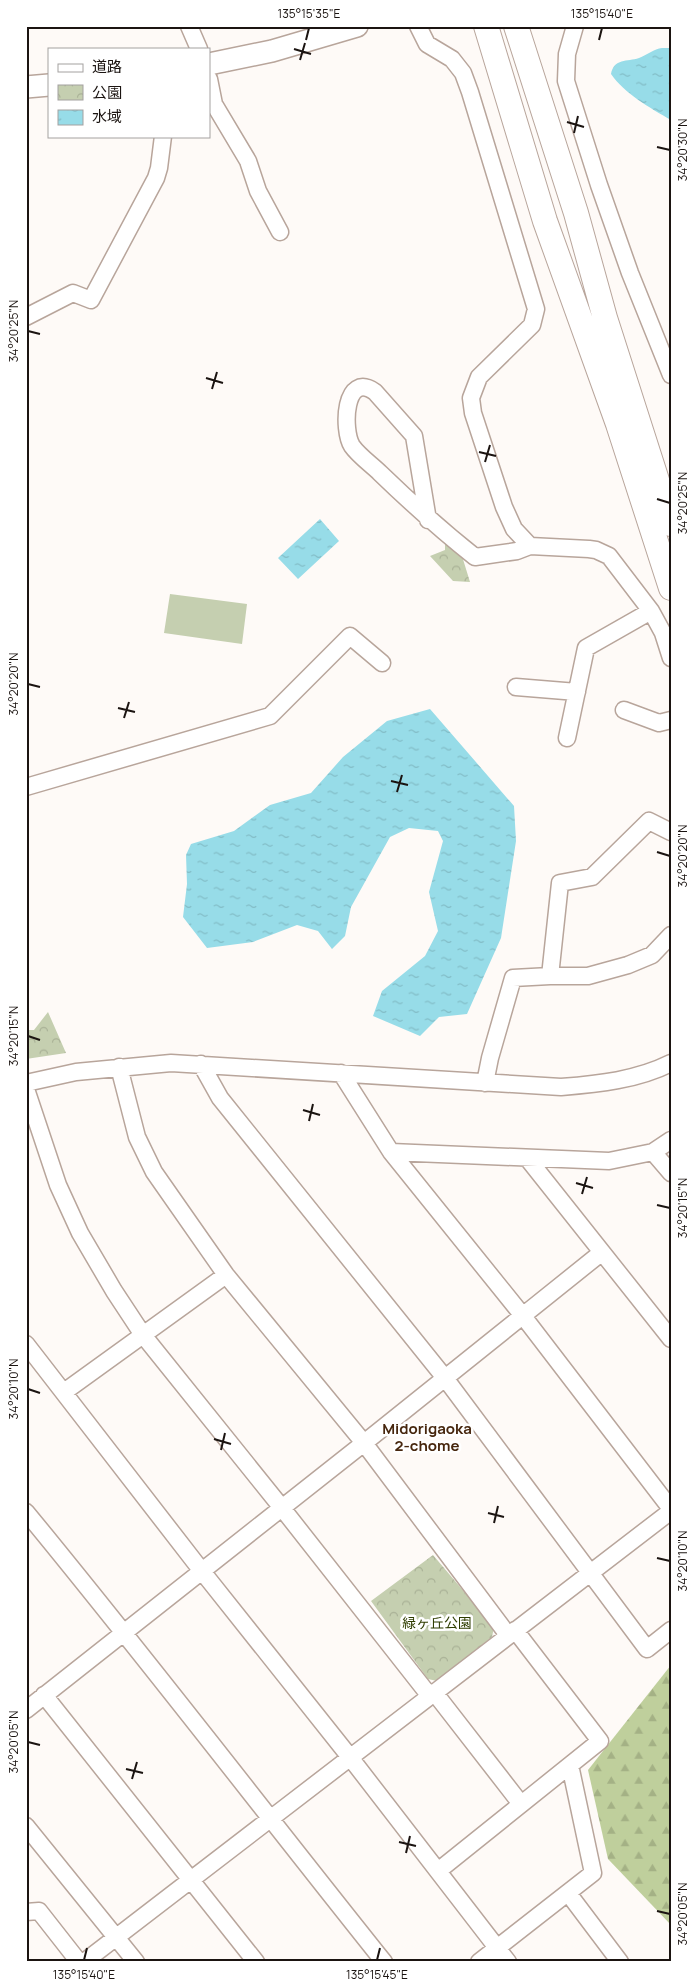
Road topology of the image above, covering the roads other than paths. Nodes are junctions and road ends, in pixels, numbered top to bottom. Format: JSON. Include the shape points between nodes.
{"nodes":[{"id":1,"x":188,"y":26,"type":"edge"},
{"id":2,"x":357,"y":26,"type":"edge"},
{"id":3,"x":418,"y":26,"type":"edge"},
{"id":4,"x":486,"y":26,"type":"edge"},
{"id":5,"x":516,"y":26,"type":"edge"},
{"id":6,"x":575,"y":26,"type":"edge"},
{"id":7,"x":199,"y":48,"type":"edge"},
{"id":8,"x":210,"y":64,"type":"edge"},
{"id":9,"x":210,"y":84,"type":"edge"},
{"id":10,"x":48,"y":85,"type":"edge"},
{"id":11,"x":26,"y":87,"type":"edge"},
{"id":12,"x":163,"y":138,"type":"edge"},
{"id":13,"x":280,"y":232,"type":"dead end"},
{"id":14,"x":26,"y":317,"type":"edge"},
{"id":15,"x":671,"y":375,"type":"edge"},
{"id":16,"x":428,"y":520,"type":"junction"},
{"id":17,"x":671,"y":524,"type":"edge"},
{"id":18,"x":530,"y":546,"type":"junction"},
{"id":19,"x":671,"y":588,"type":"edge"},
{"id":20,"x":651,"y":611,"type":"junction"},
{"id":21,"x":671,"y":658,"type":"edge"},
{"id":22,"x":382,"y":663,"type":"dead end"},
{"id":23,"x":516,"y":687,"type":"dead end"},
{"id":24,"x":577,"y":692,"type":"junction"},
{"id":25,"x":624,"y":710,"type":"dead end"},
{"id":26,"x":671,"y":720,"type":"edge"},
{"id":27,"x":567,"y":738,"type":"dead end"},
{"id":28,"x":26,"y":787,"type":"edge"},
{"id":29,"x":671,"y":832,"type":"edge"},
{"id":30,"x":671,"y":935,"type":"edge"},
{"id":31,"x":550,"y":976,"type":"junction"},
{"id":32,"x":201,"y":1064,"type":"junction"},
{"id":33,"x":671,"y":1064,"type":"edge"},
{"id":34,"x":119,"y":1067,"type":"junction"},
{"id":35,"x":341,"y":1074,"type":"junction"},
{"id":36,"x":26,"y":1083,"type":"edge"},
{"id":37,"x":485,"y":1083,"type":"junction"},
{"id":38,"x":26,"y":1089,"type":"edge"},
{"id":39,"x":671,"y":1140,"type":"edge"},
{"id":40,"x":390,"y":1152,"type":"junction"},
{"id":41,"x":653,"y":1152,"type":"junction"},
{"id":42,"x":528,"y":1158,"type":"junction"},
{"id":43,"x":671,"y":1173,"type":"edge"},
{"id":44,"x":601,"y":1253,"type":"junction"},
{"id":45,"x":226,"y":1274,"type":"junction"},
{"id":46,"x":523,"y":1316,"type":"junction"},
{"id":47,"x":143,"y":1335,"type":"junction"},
{"id":48,"x":671,"y":1339,"type":"edge"},
{"id":49,"x":26,"y":1344,"type":"edge"},
{"id":50,"x":445,"y":1378,"type":"junction"},
{"id":51,"x":64,"y":1392,"type":"junction"},
{"id":52,"x":364,"y":1443,"type":"junction"},
{"id":53,"x":282,"y":1508,"type":"junction"},
{"id":54,"x":671,"y":1510,"type":"edge"},
{"id":55,"x":26,"y":1512,"type":"edge"},
{"id":56,"x":201,"y":1570,"type":"junction"},
{"id":57,"x":588,"y":1573,"type":"junction"},
{"id":58,"x":671,"y":1630,"type":"edge"},
{"id":59,"x":511,"y":1632,"type":"junction"},
{"id":60,"x":126,"y":1633,"type":"junction"},
{"id":61,"x":431,"y":1693,"type":"junction"},
{"id":62,"x":44,"y":1695,"type":"junction"},
{"id":63,"x":26,"y":1710,"type":"edge"},
{"id":64,"x":349,"y":1756,"type":"junction"},
{"id":65,"x":570,"y":1765,"type":"junction"},
{"id":66,"x":521,"y":1804,"type":"junction"},
{"id":67,"x":269,"y":1818,"type":"junction"},
{"id":68,"x":26,"y":1826,"type":"edge"},
{"id":69,"x":438,"y":1871,"type":"junction"},
{"id":70,"x":190,"y":1879,"type":"junction"},
{"id":71,"x":568,"y":1893,"type":"junction"},
{"id":72,"x":26,"y":1912,"type":"edge"},
{"id":73,"x":116,"y":1937,"type":"junction"},
{"id":74,"x":497,"y":1947,"type":"junction"},
{"id":75,"x":79,"y":1962,"type":"edge"},
{"id":76,"x":84,"y":1962,"type":"edge"},
{"id":77,"x":136,"y":1962,"type":"edge"},
{"id":78,"x":256,"y":1962,"type":"edge"},
{"id":79,"x":384,"y":1962,"type":"edge"},
{"id":80,"x":479,"y":1962,"type":"edge"},
{"id":81,"x":508,"y":1962,"type":"edge"},
{"id":82,"x":620,"y":1962,"type":"edge"}],
"edges":[{"from":1,"to":7,"type":"street"},
{"from":2,"to":8,"type":"main road","via":[[272,51]]},
{"from":3,"to":18,"type":"street","via":[[427,44],[452,59],[463,73],[536,309],[532,325],[479,377],[471,398],[504,507],[514,529]]},
{"from":4,"to":19,"type":"highway","via":[[545,220],[618,424]]},
{"from":5,"to":17,"type":"highway","via":[[576,213],[604,318]]},
{"from":6,"to":15,"type":"street","via":[[567,54],[566,82],[630,273]]},
{"from":9,"to":13,"type":"street","via":[[214,104],[248,161],[258,192]]},
{"from":10,"to":11,"type":"main road"},
{"from":12,"to":14,"type":"street","via":[[156,178],[91,300],[73,293]]},
{"from":16,"to":16,"type":"street","via":[[352,446],[346,425],[349,401],[357,389],[366,387],[375,392],[414,436]]},
{"from":16,"to":18,"type":"street","via":[[475,557]]},
{"from":18,"to":20,"type":"street","via":[[589,549],[609,556]]},
{"from":20,"to":21,"type":"street"},
{"from":20,"to":24,"type":"street","via":[[586,648]]},
{"from":22,"to":28,"type":"street","via":[[350,636],[270,716]]},
{"from":23,"to":24,"type":"street"},
{"from":24,"to":27,"type":"street"},
{"from":25,"to":26,"type":"street","via":[[659,723]]},
{"from":29,"to":31,"type":"street","via":[[649,821],[592,877],[560,883]]},
{"from":30,"to":31,"type":"street","via":[[652,955],[628,965],[588,976]]},
{"from":31,"to":37,"type":"street","via":[[513,978]]},
{"from":32,"to":34,"type":"street"},
{"from":32,"to":35,"type":"street"},
{"from":32,"to":50,"type":"street","via":[[220,1098]]},
{"from":33,"to":37,"type":"street","via":[[612,1082],[562,1087]]},
{"from":34,"to":36,"type":"street"},
{"from":34,"to":45,"type":"street","via":[[137,1137],[154,1172]]},
{"from":35,"to":37,"type":"street"},
{"from":35,"to":40,"type":"street"},
{"from":38,"to":47,"type":"street","via":[[58,1185],[80,1233]]},
{"from":39,"to":41,"type":"street"},
{"from":40,"to":42,"type":"street"},
{"from":40,"to":46,"type":"street"},
{"from":41,"to":42,"type":"street","via":[[609,1161]]},
{"from":41,"to":43,"type":"street"},
{"from":42,"to":44,"type":"street"},
{"from":44,"to":46,"type":"street"},
{"from":44,"to":48,"type":"street"},
{"from":45,"to":47,"type":"street"},
{"from":45,"to":52,"type":"street"},
{"from":46,"to":50,"type":"street"},
{"from":46,"to":54,"type":"street"},
{"from":47,"to":51,"type":"street"},
{"from":47,"to":53,"type":"street"},
{"from":49,"to":51,"type":"street"},
{"from":50,"to":52,"type":"street"},
{"from":50,"to":57,"type":"street"},
{"from":51,"to":56,"type":"street"},
{"from":52,"to":53,"type":"street"},
{"from":52,"to":59,"type":"street"},
{"from":53,"to":56,"type":"street"},
{"from":53,"to":61,"type":"street"},
{"from":54,"to":57,"type":"street"},
{"from":55,"to":60,"type":"street"},
{"from":56,"to":60,"type":"street"},
{"from":56,"to":64,"type":"street"},
{"from":57,"to":58,"type":"street","via":[[647,1649]]},
{"from":57,"to":59,"type":"street"},
{"from":59,"to":61,"type":"street"},
{"from":59,"to":65,"type":"street","via":[[600,1741]]},
{"from":60,"to":62,"type":"street"},
{"from":60,"to":67,"type":"street"},
{"from":61,"to":64,"type":"street"},
{"from":61,"to":66,"type":"street"},
{"from":62,"to":63,"type":"street"},
{"from":62,"to":70,"type":"street"},
{"from":64,"to":67,"type":"street"},
{"from":64,"to":69,"type":"street"},
{"from":65,"to":66,"type":"street"},
{"from":65,"to":71,"type":"street","via":[[593,1873]]},
{"from":66,"to":69,"type":"street"},
{"from":67,"to":70,"type":"street"},
{"from":67,"to":79,"type":"street"},
{"from":68,"to":73,"type":"street"},
{"from":69,"to":74,"type":"street"},
{"from":70,"to":73,"type":"street"},
{"from":70,"to":78,"type":"street"},
{"from":71,"to":74,"type":"street"},
{"from":71,"to":82,"type":"street"},
{"from":72,"to":75,"type":"street","via":[[39,1911]]},
{"from":73,"to":76,"type":"street"},
{"from":73,"to":77,"type":"street"},
{"from":74,"to":80,"type":"street"},
{"from":74,"to":81,"type":"street"}]}
